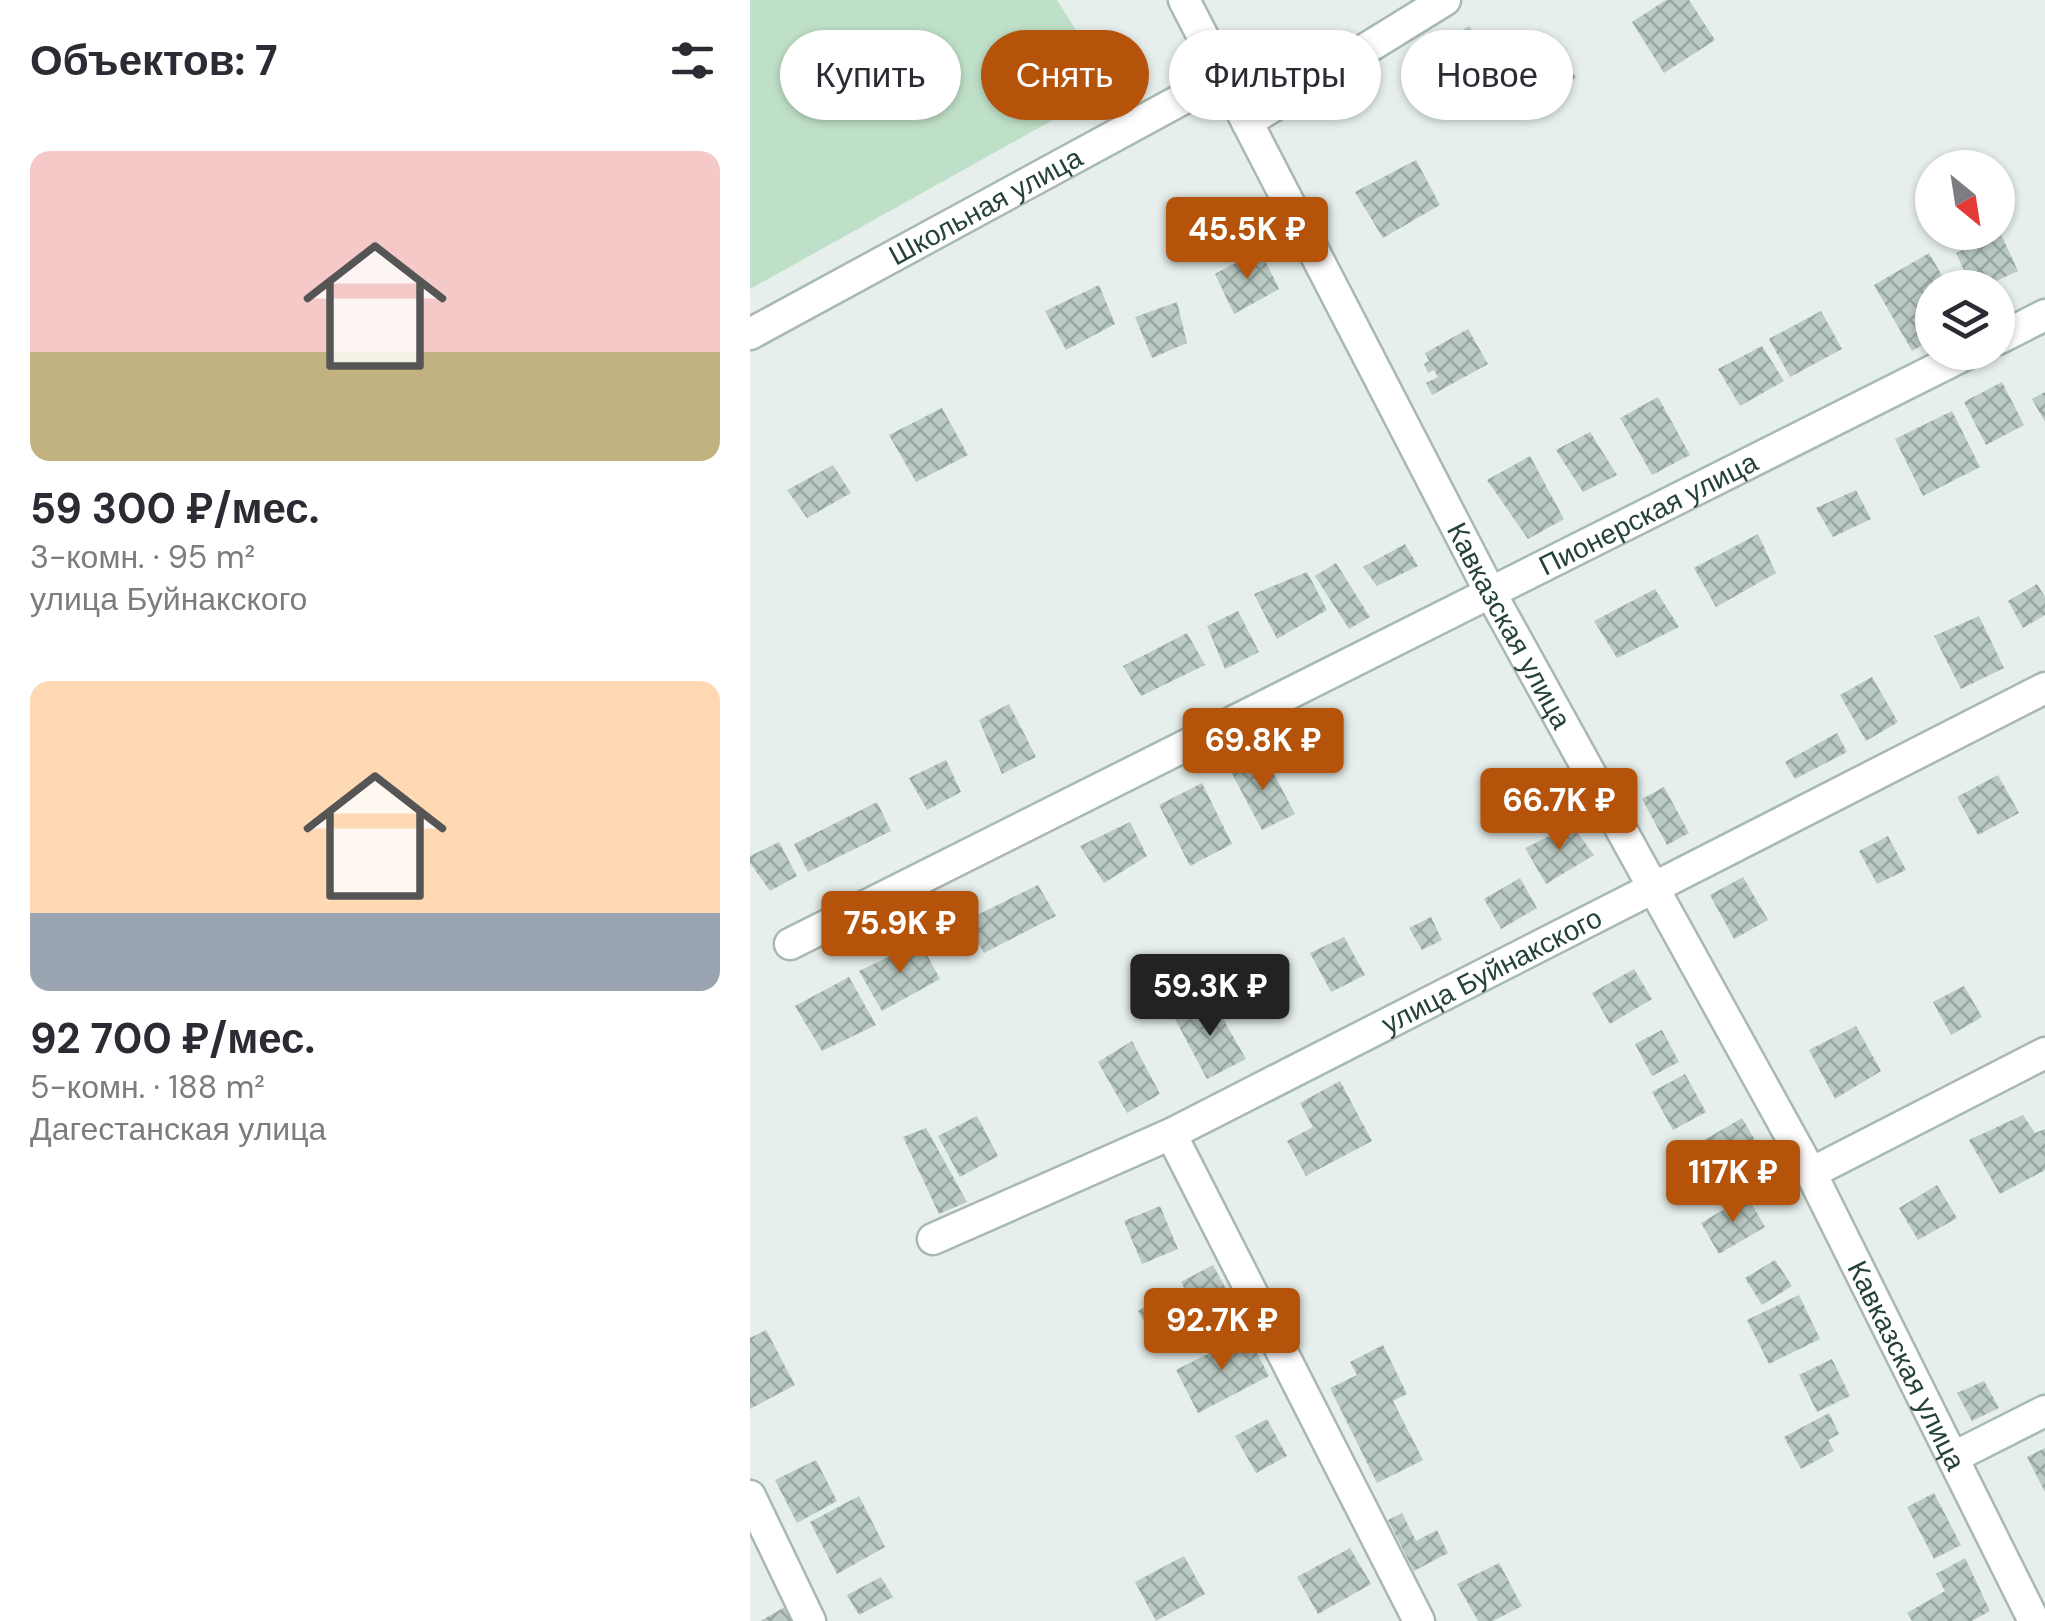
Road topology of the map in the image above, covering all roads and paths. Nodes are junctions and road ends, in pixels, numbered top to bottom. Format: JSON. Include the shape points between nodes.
{"nodes":[{"id":1,"x":1184,"y":0,"type":"edge"},
{"id":2,"x":1445,"y":0,"type":"edge"},
{"id":3,"x":1198,"y":30,"type":"edge"},
{"id":4,"x":1169,"y":106,"type":"edge"},
{"id":5,"x":1248,"y":122,"type":"joint"},
{"id":6,"x":2045,"y":315,"type":"edge"},
{"id":7,"x":2015,"y":330,"type":"edge"},
{"id":8,"x":750,"y":334,"type":"edge"},
{"id":9,"x":1934,"y":370,"type":"edge"},
{"id":10,"x":1490,"y":592,"type":"junction"},
{"id":11,"x":2045,"y":688,"type":"edge"},
{"id":12,"x":1653,"y":887,"type":"junction"},
{"id":13,"x":790,"y":944,"type":"dead end"},
{"id":14,"x":2045,"y":1053,"type":"edge"},
{"id":15,"x":1171,"y":1134,"type":"junction"},
{"id":16,"x":1810,"y":1173,"type":"junction"},
{"id":17,"x":934,"y":1239,"type":"dead end"},
{"id":18,"x":2045,"y":1411,"type":"edge"},
{"id":19,"x":1954,"y":1457,"type":"junction"},
{"id":20,"x":750,"y":1496,"type":"edge"},
{"id":21,"x":810,"y":1621,"type":"edge"},
{"id":22,"x":1419,"y":1621,"type":"edge"},
{"id":23,"x":2034,"y":1621,"type":"edge"}],
"edges":[{"from":1,"to":3,"type":"street","name":"Кавказская улица"},
{"from":2,"to":5,"type":"street"},
{"from":4,"to":8,"type":"street","name":"Школьная улица"},
{"from":5,"to":10,"type":"street","name":"Кавказская улица"},
{"from":6,"to":7,"type":"street"},
{"from":9,"to":10,"type":"street","name":"Пионерская улица"},
{"from":10,"to":12,"type":"street","name":"Кавказская улица"},
{"from":10,"to":13,"type":"street","name":"Пионерская улица"},
{"from":11,"to":12,"type":"street","name":"улица Буйнакского"},
{"from":12,"to":15,"type":"street","name":"улица Буйнакского"},
{"from":12,"to":16,"type":"street","name":"Кавказская улица"},
{"from":14,"to":16,"type":"street"},
{"from":15,"to":17,"type":"street","name":"улица Буйнакского"},
{"from":15,"to":22,"type":"street"},
{"from":16,"to":19,"type":"street","name":"Кавказская улица"},
{"from":18,"to":19,"type":"street"},
{"from":19,"to":23,"type":"street","name":"Кавказская улица"},
{"from":20,"to":21,"type":"street"}]}
